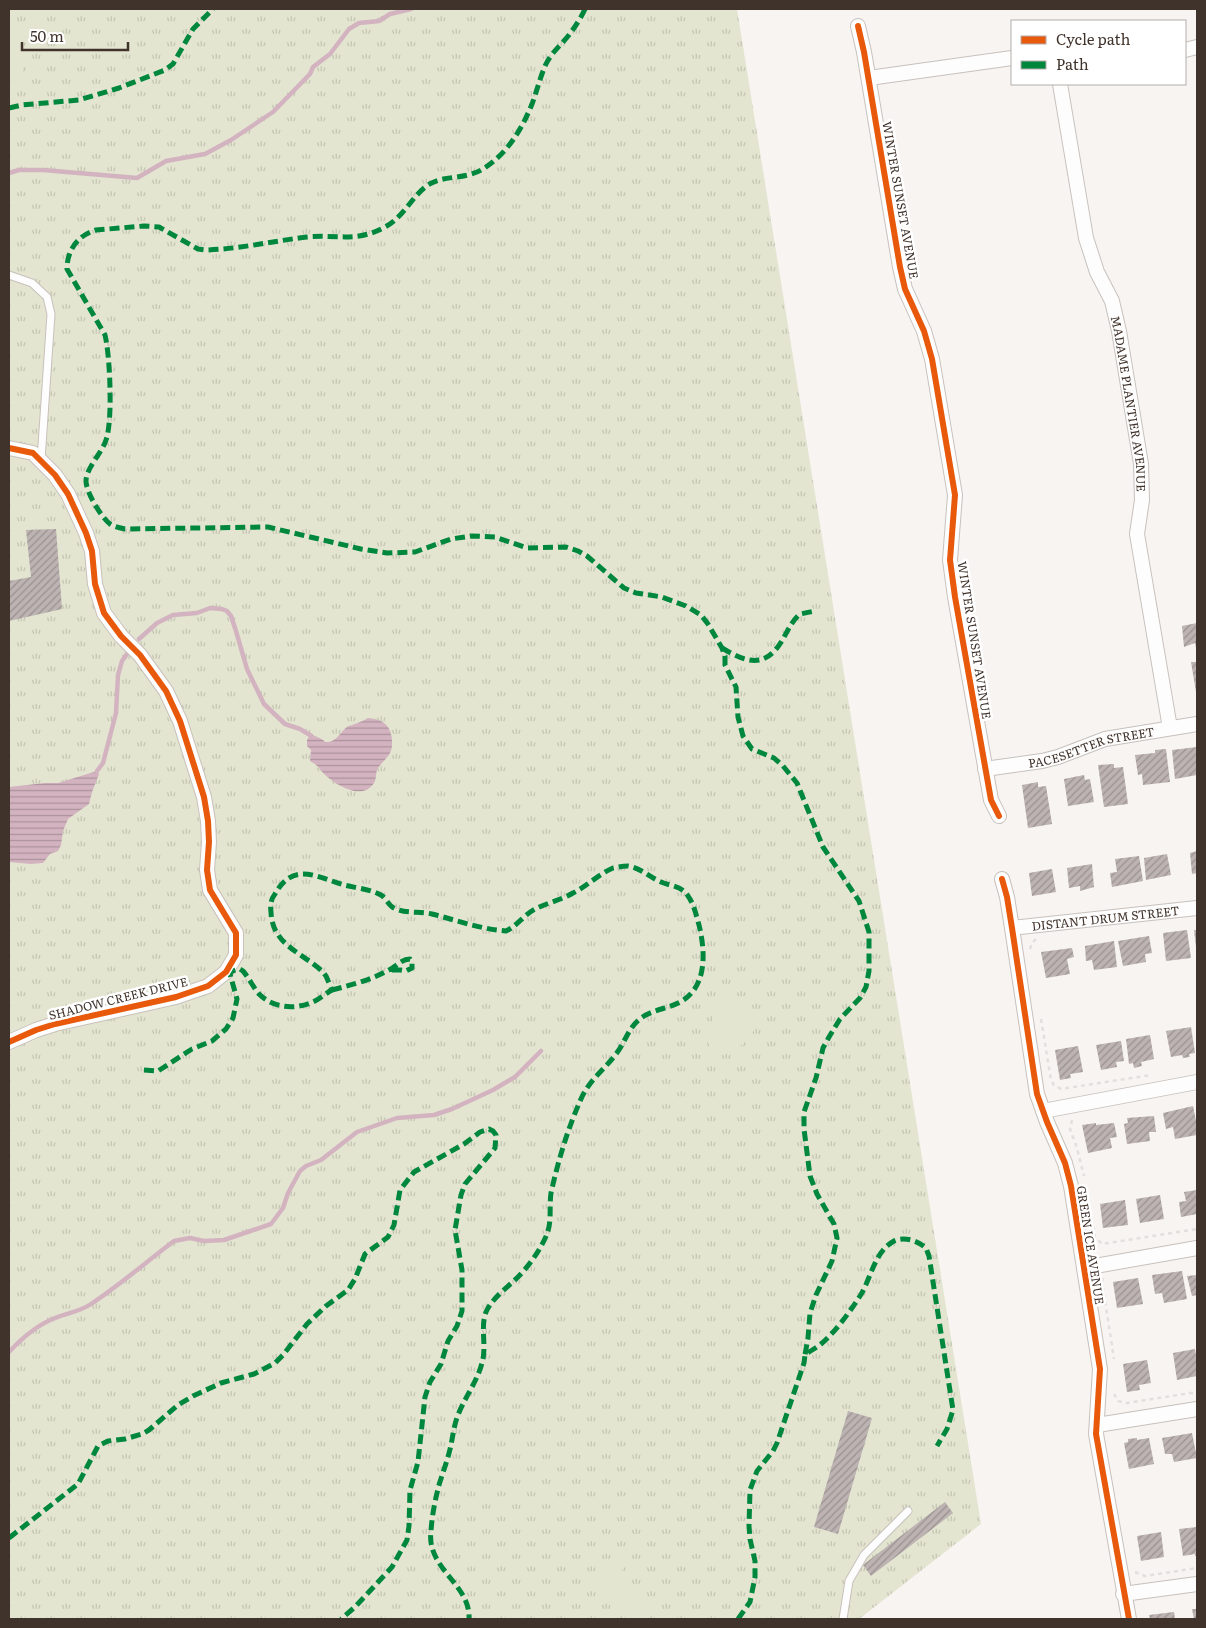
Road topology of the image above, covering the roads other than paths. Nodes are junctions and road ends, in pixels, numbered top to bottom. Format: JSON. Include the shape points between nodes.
{"nodes":[{"id":1,"x":858,"y":26,"type":"dead end"},
{"id":2,"x":1011,"y":58,"type":"edge"},
{"id":3,"x":869,"y":78,"type":"junction"},
{"id":4,"x":1060,"y":85,"type":"edge"},
{"id":5,"x":9,"y":275,"type":"edge"},
{"id":6,"x":9,"y":448,"type":"edge"},
{"id":7,"x":41,"y":460,"type":"junction"},
{"id":8,"x":1197,"y":724,"type":"edge"},
{"id":9,"x":1170,"y":728,"type":"junction"},
{"id":10,"x":985,"y":769,"type":"junction"},
{"id":11,"x":999,"y":816,"type":"dead end"},
{"id":12,"x":1002,"y":879,"type":"dead end"},
{"id":13,"x":1197,"y":908,"type":"edge"},
{"id":14,"x":1012,"y":928,"type":"junction"},
{"id":15,"x":9,"y":1042,"type":"edge"},
{"id":16,"x":1197,"y":1082,"type":"edge"},
{"id":17,"x":1043,"y":1111,"type":"junction"},
{"id":18,"x":1197,"y":1248,"type":"edge"},
{"id":19,"x":1084,"y":1268,"type":"junction"},
{"id":20,"x":1197,"y":1409,"type":"edge"},
{"id":21,"x":1096,"y":1425,"type":"junction"},
{"id":22,"x":908,"y":1511,"type":"dead end"},
{"id":23,"x":1197,"y":1584,"type":"edge"},
{"id":24,"x":1123,"y":1594,"type":"junction"},
{"id":25,"x":843,"y":1619,"type":"edge"},
{"id":26,"x":1129,"y":1619,"type":"edge"}],
"edges":[{"from":1,"to":3,"type":"street","name":"WINTER SUNSET AVENUE"},
{"from":2,"to":3,"type":"street"},
{"from":3,"to":10,"type":"street","name":"WINTER SUNSET AVENUE","via":[[900,267],[905,289],[924,331],[932,359],[955,495],[950,560]]},
{"from":4,"to":9,"type":"street","name":"MADAME PLANTIER AVENUE","via":[[1086,238],[1112,301],[1119,331],[1141,464],[1142,500],[1137,534]]},
{"from":5,"to":7,"type":"lane","via":[[32,283],[47,297],[51,314]]},
{"from":6,"to":7,"type":"street","name":"SHADOW CREEK DRIVE","via":[[33,453]]},
{"from":7,"to":15,"type":"street","name":"SHADOW CREEK DRIVE","via":[[68,494],[86,533],[104,613],[161,684],[180,721],[204,797],[210,890],[236,933],[236,955],[226,972],[208,986],[176,997],[55,1024]]},
{"from":8,"to":9,"type":"street","name":"PACESETTER STREET"},
{"from":9,"to":10,"type":"street","name":"PACESETTER STREET","via":[[1104,739],[1042,761]]},
{"from":10,"to":11,"type":"street","name":"WINTER SUNSET AVENUE","via":[[991,800]]},
{"from":12,"to":14,"type":"street","name":"GREEN ICE AVENUE"},
{"from":13,"to":14,"type":"street","name":"DISTANT DRUM STREET"},
{"from":14,"to":17,"type":"street","name":"GREEN ICE AVENUE","via":[[1037,1094]]},
{"from":16,"to":17,"type":"street"},
{"from":17,"to":19,"type":"street","name":"GREEN ICE AVENUE","via":[[1065,1163]]},
{"from":18,"to":19,"type":"street"},
{"from":19,"to":21,"type":"street","name":"GREEN ICE AVENUE","via":[[1100,1369]]},
{"from":20,"to":21,"type":"street"},
{"from":21,"to":24,"type":"street","name":"GREEN ICE AVENUE"},
{"from":22,"to":25,"type":"lane","via":[[864,1555],[849,1581]]},
{"from":23,"to":24,"type":"street"},
{"from":24,"to":26,"type":"street","name":"GREEN ICE AVENUE"}]}
